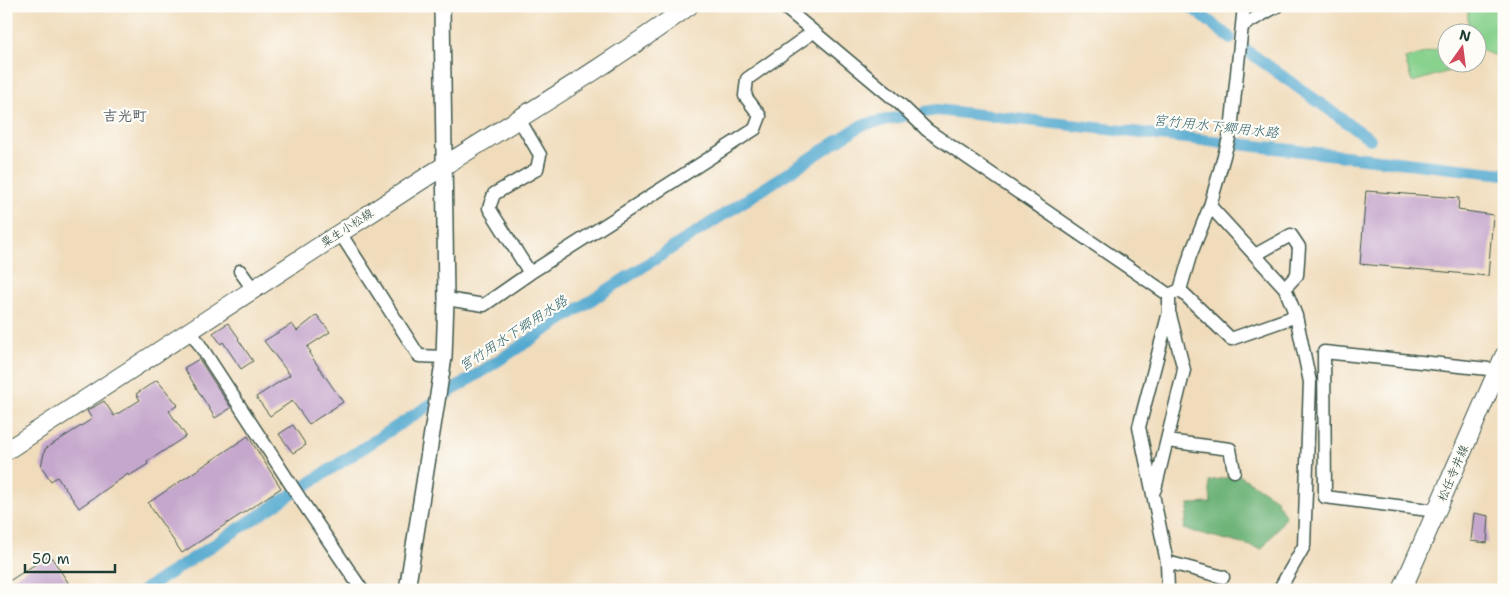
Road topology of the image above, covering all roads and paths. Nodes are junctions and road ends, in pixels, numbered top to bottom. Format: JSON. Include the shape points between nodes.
{"nodes":[{"id":1,"x":442,"y":6,"type":"edge"},
{"id":2,"x":689,"y":6,"type":"edge"},
{"id":3,"x":784,"y":6,"type":"edge"},
{"id":4,"x":1244,"y":6,"type":"edge"},
{"id":5,"x":1277,"y":6,"type":"edge"},
{"id":6,"x":1242,"y":26,"type":"junction"},
{"id":7,"x":813,"y":32,"type":"junction"},
{"id":8,"x":519,"y":119,"type":"junction"},
{"id":9,"x":444,"y":166,"type":"junction"},
{"id":10,"x":1210,"y":206,"type":"junction"},
{"id":11,"x":340,"y":233,"type":"junction"},
{"id":12,"x":1254,"y":255,"type":"junction"},
{"id":13,"x":240,"y":271,"type":"dead end"},
{"id":14,"x":530,"y":273,"type":"junction"},
{"id":15,"x":1285,"y":288,"type":"junction"},
{"id":16,"x":253,"y":289,"type":"junction"},
{"id":17,"x":1174,"y":292,"type":"junction"},
{"id":18,"x":446,"y":299,"type":"junction"},
{"id":19,"x":1169,"y":312,"type":"junction"},
{"id":20,"x":1296,"y":316,"type":"junction"},
{"id":21,"x":190,"y":330,"type":"junction"},
{"id":22,"x":444,"y":358,"type":"junction"},
{"id":23,"x":1501,"y":363,"type":"edge"},
{"id":24,"x":1167,"y":441,"type":"junction"},
{"id":25,"x":6,"y":451,"type":"edge"},
{"id":26,"x":1234,"y":471,"type":"dead end"},
{"id":27,"x":1154,"y":494,"type":"junction"},
{"id":28,"x":1437,"y":511,"type":"junction"},
{"id":29,"x":1167,"y":562,"type":"junction"},
{"id":30,"x":1223,"y":576,"type":"dead end"},
{"id":31,"x":362,"y":590,"type":"edge"},
{"id":32,"x":407,"y":590,"type":"edge"},
{"id":33,"x":1168,"y":590,"type":"edge"},
{"id":34,"x":1279,"y":590,"type":"edge"},
{"id":35,"x":1402,"y":590,"type":"edge"}],
"edges":[{"from":1,"to":9,"type":"street"},
{"from":2,"to":8,"type":"main road","name":"粟生小松線"},
{"from":3,"to":7,"type":"street"},
{"from":4,"to":6,"type":"street"},
{"from":5,"to":6,"type":"street"},
{"from":6,"to":10,"type":"street","via":[[1231,131]]},
{"from":7,"to":14,"type":"street","via":[[746,79],[745,96],[760,116],[755,129]]},
{"from":7,"to":17,"type":"street","via":[[927,130]]},
{"from":8,"to":9,"type":"main road","name":"粟生小松線"},
{"from":8,"to":14,"type":"street","via":[[540,155],[537,169],[494,194],[489,208]]},
{"from":9,"to":11,"type":"main road","name":"粟生小松線"},
{"from":9,"to":18,"type":"street"},
{"from":10,"to":12,"type":"street"},
{"from":10,"to":17,"type":"street"},
{"from":11,"to":16,"type":"main road","name":"粟生小松線"},
{"from":11,"to":22,"type":"street","via":[[419,356]]},
{"from":12,"to":15,"type":"street"},
{"from":12,"to":15,"type":"street","via":[[1291,235],[1299,247],[1297,275]]},
{"from":13,"to":16,"type":"street"},
{"from":14,"to":18,"type":"street","via":[[484,305]]},
{"from":15,"to":20,"type":"street"},
{"from":16,"to":21,"type":"main road","name":"粟生小松線"},
{"from":17,"to":19,"type":"street"},
{"from":17,"to":20,"type":"street","via":[[1231,339]]},
{"from":18,"to":22,"type":"street"},
{"from":19,"to":24,"type":"street","via":[[1184,370]]},
{"from":19,"to":27,"type":"street","via":[[1139,428]]},
{"from":20,"to":34,"type":"street","via":[[1310,382],[1304,546]]},
{"from":21,"to":25,"type":"main road","name":"粟生小松線"},
{"from":21,"to":31,"type":"street"},
{"from":22,"to":32,"type":"street"},
{"from":23,"to":28,"type":"main road","name":"松任寺井線"},
{"from":23,"to":28,"type":"street","via":[[1324,352],[1325,497]]},
{"from":24,"to":26,"type":"street","via":[[1230,448]]},
{"from":24,"to":27,"type":"street"},
{"from":27,"to":29,"type":"street"},
{"from":28,"to":35,"type":"main road","name":"松任寺井線"},
{"from":29,"to":30,"type":"street"},
{"from":29,"to":33,"type":"street"}]}
